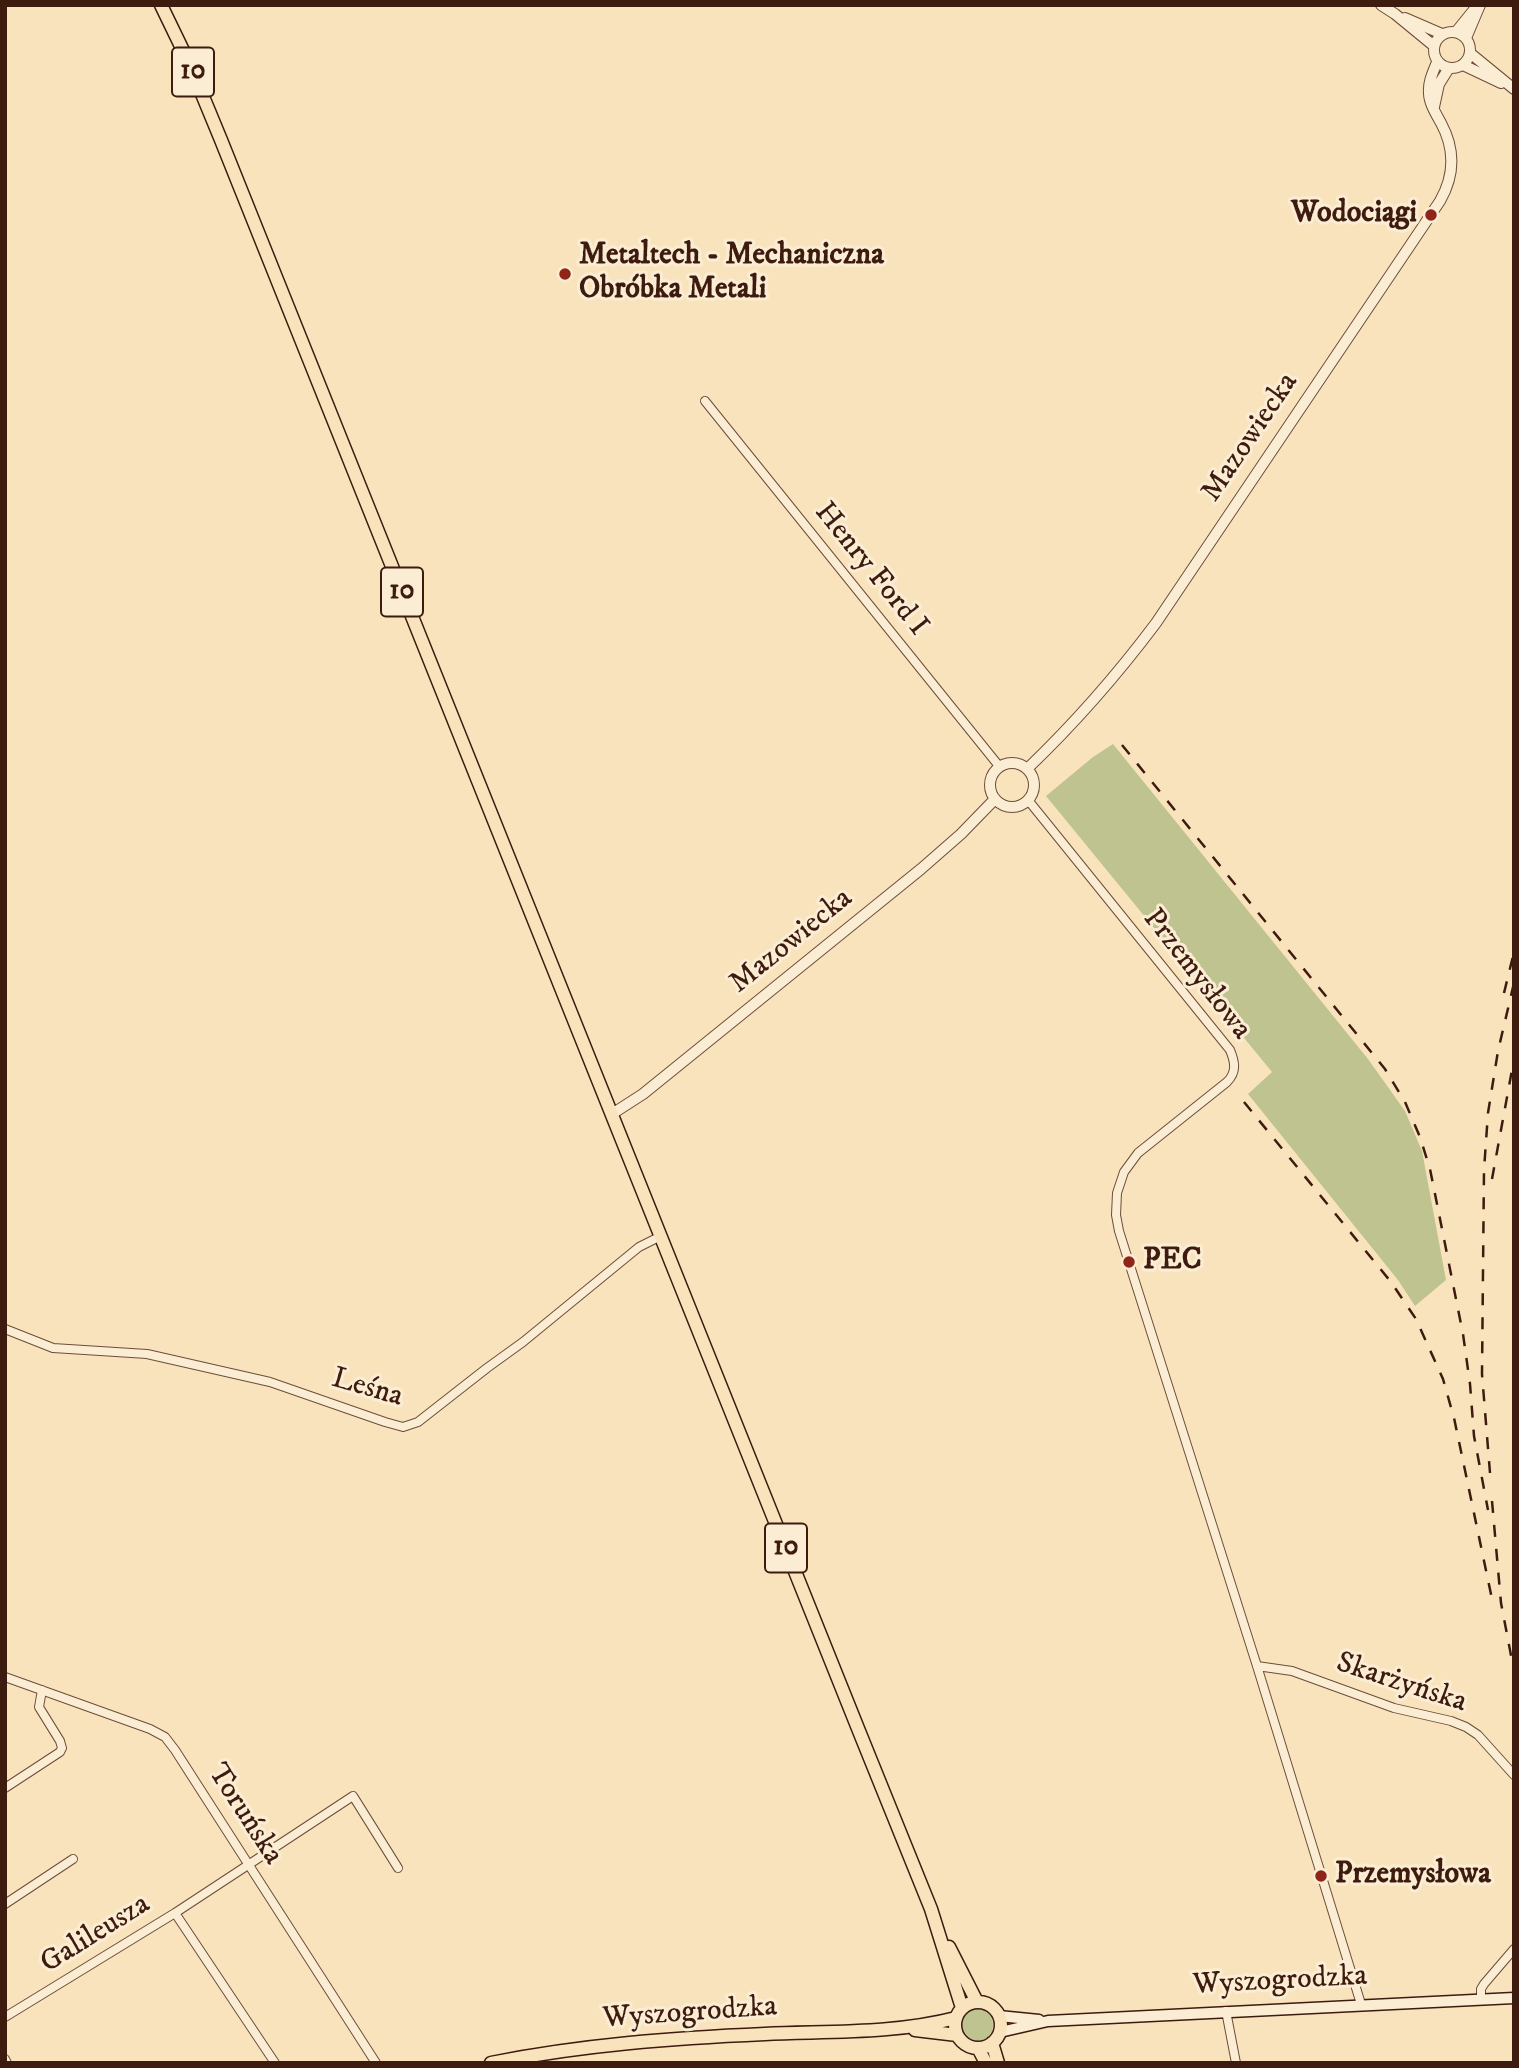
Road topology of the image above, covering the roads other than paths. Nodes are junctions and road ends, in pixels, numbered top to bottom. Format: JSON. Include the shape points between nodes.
{"nodes":[{"id":1,"x":161,"y":5,"type":"edge"},
{"id":2,"x":1381,"y":5,"type":"edge"},
{"id":3,"x":1479,"y":5,"type":"edge"},
{"id":4,"x":1395,"y":14,"type":"junction"},
{"id":5,"x":1456,"y":32,"type":"junction"},
{"id":6,"x":1442,"y":34,"type":"junction"},
{"id":7,"x":1466,"y":38,"type":"junction"},
{"id":8,"x":1434,"y":46,"type":"junction"},
{"id":9,"x":1470,"y":53,"type":"junction"},
{"id":10,"x":1437,"y":61,"type":"junction"},
{"id":11,"x":1463,"y":65,"type":"junction"},
{"id":12,"x":1448,"y":68,"type":"junction"},
{"id":13,"x":1512,"y":88,"type":"edge"},
{"id":14,"x":1434,"y":107,"type":"junction"},
{"id":15,"x":705,"y":401,"type":"dead end"},
{"id":16,"x":999,"y":766,"type":"junction"},
{"id":17,"x":1027,"y":769,"type":"junction"},
{"id":18,"x":995,"y":799,"type":"junction"},
{"id":19,"x":1028,"y":800,"type":"junction"},
{"id":20,"x":612,"y":1114,"type":"junction"},
{"id":21,"x":661,"y":1236,"type":"junction"},
{"id":22,"x":5,"y":1329,"type":"edge"},
{"id":23,"x":1257,"y":1666,"type":"junction"},
{"id":24,"x":5,"y":1677,"type":"edge"},
{"id":25,"x":43,"y":1690,"type":"junction"},
{"id":26,"x":1514,"y":1775,"type":"edge"},
{"id":27,"x":5,"y":1788,"type":"edge"},
{"id":28,"x":74,"y":1859,"type":"dead end"},
{"id":29,"x":250,"y":1864,"type":"junction"},
{"id":30,"x":398,"y":1868,"type":"dead end"},
{"id":31,"x":5,"y":1905,"type":"edge"},
{"id":32,"x":931,"y":1909,"type":"junction"},
{"id":33,"x":175,"y":1913,"type":"junction"},
{"id":34,"x":1514,"y":1949,"type":"edge"},
{"id":35,"x":1514,"y":1998,"type":"edge"},
{"id":36,"x":1481,"y":1999,"type":"junction"},
{"id":37,"x":977,"y":2002,"type":"junction"},
{"id":38,"x":1361,"y":2004,"type":"junction"},
{"id":39,"x":1226,"y":2011,"type":"junction"},
{"id":40,"x":959,"y":2013,"type":"junction"},
{"id":41,"x":999,"y":2016,"type":"junction"},
{"id":42,"x":5,"y":2017,"type":"edge"},
{"id":43,"x":1048,"y":2021,"type":"junction"},
{"id":44,"x":894,"y":2028,"type":"junction"},
{"id":45,"x":957,"y":2035,"type":"junction"},
{"id":46,"x":996,"y":2037,"type":"junction"},
{"id":47,"x":978,"y":2048,"type":"junction"},
{"id":48,"x":275,"y":2063,"type":"edge"},
{"id":49,"x":376,"y":2063,"type":"edge"},
{"id":50,"x":491,"y":2063,"type":"edge"},
{"id":51,"x":986,"y":2063,"type":"edge"},
{"id":52,"x":998,"y":2063,"type":"edge"},
{"id":53,"x":1236,"y":2063,"type":"edge"}],
"edges":[{"from":1,"to":20,"type":"main road","number":"10","via":[[221,140]]},
{"from":2,"to":4,"type":"street"},
{"from":3,"to":5,"type":"street"},
{"from":3,"to":7,"type":"street"},
{"from":4,"to":6,"type":"street"},
{"from":4,"to":8,"type":"street"},
{"from":5,"to":6,"type":"street"},
{"from":5,"to":7,"type":"street"},
{"from":6,"to":8,"type":"street"},
{"from":7,"to":9,"type":"street"},
{"from":8,"to":10,"type":"street"},
{"from":9,"to":11,"type":"street"},
{"from":9,"to":13,"type":"street"},
{"from":10,"to":12,"type":"street"},
{"from":10,"to":14,"type":"street","name":"Mazowiecka","via":[[1429,89]]},
{"from":11,"to":12,"type":"street"},
{"from":11,"to":13,"type":"street"},
{"from":12,"to":14,"type":"street"},
{"from":14,"to":17,"type":"street","name":"Mazowiecka","via":[[1452,158],[1449,182],[1440,201],[1156,623],[1065,733]]},
{"from":15,"to":16,"type":"street","name":"Henry Ford I"},
{"from":16,"to":17,"type":"street","via":[[1017,763]]},
{"from":16,"to":18,"type":"street","via":[[989,786]]},
{"from":17,"to":19,"type":"street","via":[[1034,785]]},
{"from":18,"to":19,"type":"street","via":[[1008,807]]},
{"from":18,"to":20,"type":"street","name":"Mazowiecka","via":[[920,869],[643,1094]]},
{"from":19,"to":23,"type":"street","name":"Przemysłowa","via":[[1235,1061],[1227,1082],[1138,1153],[1116,1193],[1116,1216]]},
{"from":20,"to":21,"type":"main road","number":"10"},
{"from":21,"to":22,"type":"street","name":"Leśna","via":[[639,1247],[418,1423],[403,1427],[270,1382],[147,1354],[53,1348]]},
{"from":21,"to":32,"type":"main road","number":"10"},
{"from":23,"to":26,"type":"street","name":"Skarżyńska","via":[[1292,1671],[1394,1708],[1466,1727]]},
{"from":23,"to":38,"type":"street","name":"Przemysłowa"},
{"from":24,"to":25,"type":"street","name":"Toruńska"},
{"from":25,"to":27,"type":"street","via":[[39,1707],[60,1741],[60,1752]]},
{"from":25,"to":29,"type":"street","name":"Toruńska","via":[[165,1737]]},
{"from":28,"to":31,"type":"street"},
{"from":29,"to":30,"type":"street","via":[[353,1796]]},
{"from":29,"to":33,"type":"street","name":"Galileusza"},
{"from":29,"to":49,"type":"street","name":"Toruńska"},
{"from":32,"to":37,"type":"main road","number":"10"},
{"from":32,"to":40,"type":"main road","number":"10"},
{"from":33,"to":42,"type":"street","name":"Galileusza"},
{"from":33,"to":48,"type":"street"},
{"from":34,"to":36,"type":"street","via":[[1484,1984]]},
{"from":35,"to":36,"type":"main road","name":"Wyszogrodzka"},
{"from":36,"to":38,"type":"main road","name":"Wyszogrodzka"},
{"from":37,"to":40,"type":"main road"},
{"from":37,"to":41,"type":"main road","via":[[989,2005]]},
{"from":38,"to":39,"type":"main road","name":"Wyszogrodzka"},
{"from":39,"to":43,"type":"main road","name":"Wyszogrodzka"},
{"from":39,"to":53,"type":"street"},
{"from":40,"to":44,"type":"main road","name":"Wyszogrodzka"},
{"from":40,"to":45,"type":"main road","number":"10"},
{"from":41,"to":43,"type":"main road","name":"Wyszogrodzka"},
{"from":41,"to":46,"type":"main road"},
{"from":43,"to":46,"type":"main road","name":"Wyszogrodzka"},
{"from":44,"to":45,"type":"main road","name":"Wyszogrodzka"},
{"from":44,"to":50,"type":"main road","name":"Wyszogrodzka","via":[[687,2037]]},
{"from":45,"to":47,"type":"main road","via":[[964,2044]]},
{"from":46,"to":47,"type":"main road"},
{"from":46,"to":52,"type":"main road"},
{"from":47,"to":51,"type":"main road"}]}
